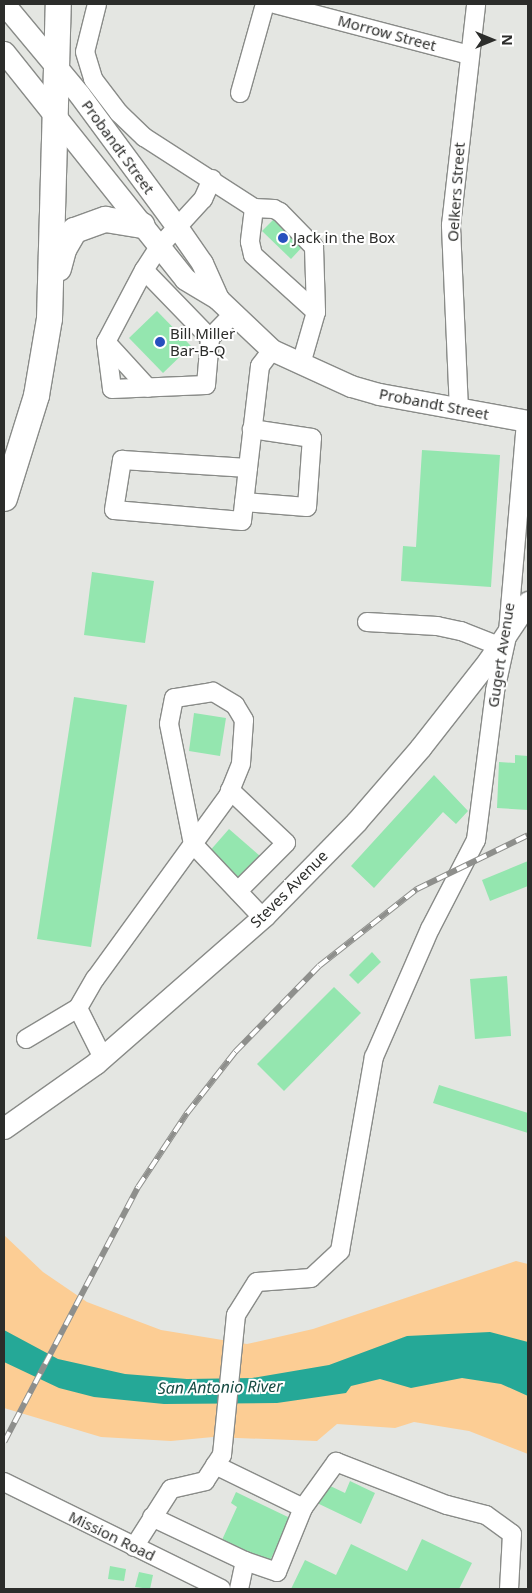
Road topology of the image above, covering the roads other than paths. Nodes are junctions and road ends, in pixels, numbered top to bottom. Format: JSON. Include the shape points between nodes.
{"nodes":[{"id":1,"x":4,"y":4,"type":"edge"},
{"id":2,"x":58,"y":4,"type":"edge"},
{"id":3,"x":97,"y":4,"type":"edge"},
{"id":4,"x":265,"y":4,"type":"edge"},
{"id":5,"x":275,"y":4,"type":"edge"},
{"id":6,"x":476,"y":4,"type":"edge"},
{"id":7,"x":4,"y":52,"type":"edge"},
{"id":8,"x":469,"y":55,"type":"junction"},
{"id":9,"x":56,"y":66,"type":"junction"},
{"id":10,"x":240,"y":93,"type":"dead end"},
{"id":11,"x":55,"y":118,"type":"junction"},
{"id":12,"x":212,"y":179,"type":"junction"},
{"id":13,"x":254,"y":208,"type":"junction"},
{"id":14,"x":142,"y":225,"type":"junction"},
{"id":15,"x":178,"y":227,"type":"junction"},
{"id":16,"x":159,"y":247,"type":"junction"},
{"id":17,"x":144,"y":270,"type":"junction"},
{"id":18,"x":51,"y":294,"type":"junction"},
{"id":19,"x":218,"y":299,"type":"junction"},
{"id":20,"x":316,"y":312,"type":"junction"},
{"id":21,"x":233,"y":314,"type":"junction"},
{"id":22,"x":210,"y":338,"type":"junction"},
{"id":23,"x":106,"y":342,"type":"junction"},
{"id":24,"x":272,"y":350,"type":"junction"},
{"id":25,"x":302,"y":364,"type":"junction"},
{"id":26,"x":148,"y":388,"type":"junction"},
{"id":27,"x":459,"y":410,"type":"junction"},
{"id":28,"x":527,"y":421,"type":"edge"},
{"id":29,"x":252,"y":429,"type":"junction"},
{"id":30,"x":248,"y":468,"type":"junction"},
{"id":31,"x":4,"y":498,"type":"edge"},
{"id":32,"x":244,"y":502,"type":"junction"},
{"id":33,"x":528,"y":602,"type":"edge"},
{"id":34,"x":367,"y":622,"type":"dead end"},
{"id":35,"x":503,"y":639,"type":"junction"},
{"id":36,"x":230,"y":790,"type":"junction"},
{"id":37,"x":193,"y":844,"type":"junction"},
{"id":38,"x":238,"y":891,"type":"junction"},
{"id":39,"x":262,"y":917,"type":"junction"},
{"id":40,"x":78,"y":1008,"type":"junction"},
{"id":41,"x":26,"y":1039,"type":"dead end"},
{"id":42,"x":103,"y":1058,"type":"junction"},
{"id":43,"x":4,"y":1128,"type":"edge"},
{"id":44,"x":215,"y":1465,"type":"junction"},
{"id":45,"x":4,"y":1482,"type":"edge"},
{"id":46,"x":303,"y":1508,"type":"junction"},
{"id":47,"x":152,"y":1517,"type":"junction"},
{"id":48,"x":134,"y":1546,"type":"junction"},
{"id":49,"x":245,"y":1561,"type":"junction"},
{"id":50,"x":221,"y":1589,"type":"edge"},
{"id":51,"x":239,"y":1589,"type":"edge"},
{"id":52,"x":508,"y":1589,"type":"edge"}],
"edges":[{"from":1,"to":9,"type":"main road","name":"Probandt Street"},
{"from":2,"to":9,"type":"highway"},
{"from":3,"to":12,"type":"street","via":[[85,52],[93,79],[131,125]]},
{"from":4,"to":10,"type":"street"},
{"from":5,"to":8,"type":"street","name":"Morrow Street"},
{"from":6,"to":8,"type":"street","name":"Oelkers Street"},
{"from":7,"to":11,"type":"main road","name":"Probandt Street"},
{"from":8,"to":27,"type":"street","name":"Oelkers Street","via":[[451,225]]},
{"from":9,"to":11,"type":"highway"},
{"from":9,"to":15,"type":"main road","name":"Probandt Street"},
{"from":11,"to":14,"type":"main road","name":"Probandt Street"},
{"from":11,"to":18,"type":"highway"},
{"from":12,"to":13,"type":"street"},
{"from":12,"to":15,"type":"street","via":[[203,200]]},
{"from":13,"to":20,"type":"street","via":[[250,242],[253,255]]},
{"from":13,"to":20,"type":"street","via":[[280,212],[314,247]]},
{"from":14,"to":16,"type":"main road","name":"Probandt Street"},
{"from":14,"to":18,"type":"highway","via":[[106,219],[74,230],[63,249]]},
{"from":15,"to":16,"type":"street"},
{"from":15,"to":19,"type":"main road","name":"Probandt Street","via":[[202,263]]},
{"from":16,"to":17,"type":"street"},
{"from":16,"to":19,"type":"main road","name":"Probandt Street","via":[[185,279]]},
{"from":17,"to":22,"type":"street"},
{"from":17,"to":23,"type":"street"},
{"from":18,"to":31,"type":"highway","via":[[36,395]]},
{"from":19,"to":21,"type":"main road","name":"Probandt Street"},
{"from":20,"to":25,"type":"street"},
{"from":21,"to":22,"type":"street"},
{"from":21,"to":24,"type":"main road","name":"Probandt Street"},
{"from":22,"to":26,"type":"street","via":[[206,385]]},
{"from":23,"to":26,"type":"street"},
{"from":23,"to":26,"type":"street","via":[[112,389]]},
{"from":24,"to":25,"type":"main road","name":"Probandt Street"},
{"from":24,"to":29,"type":"street","via":[[260,366]]},
{"from":25,"to":27,"type":"main road","name":"Probandt Street","via":[[351,386]]},
{"from":27,"to":28,"type":"main road","name":"Probandt Street"},
{"from":28,"to":35,"type":"street","name":"Gugert Avenue"},
{"from":29,"to":30,"type":"street"},
{"from":29,"to":32,"type":"street","via":[[312,438],[307,508]]},
{"from":30,"to":32,"type":"street"},
{"from":30,"to":32,"type":"street","via":[[122,460],[114,510],[242,521]]},
{"from":33,"to":35,"type":"main road","name":"Steves Avenue"},
{"from":34,"to":35,"type":"street","via":[[438,626]]},
{"from":35,"to":39,"type":"main road","name":"Steves Avenue","via":[[425,741],[356,822]]},
{"from":35,"to":44,"type":"street","name":"Gugert Avenue","via":[[476,840],[430,929],[374,1057],[340,1251],[311,1278],[257,1282],[236,1315],[222,1455]]},
{"from":36,"to":37,"type":"street"},
{"from":36,"to":37,"type":"street","via":[[242,763],[244,720],[235,705],[213,692],[174,698],[170,724]]},
{"from":36,"to":38,"type":"street","via":[[286,843]]},
{"from":37,"to":38,"type":"street"},
{"from":37,"to":40,"type":"street"},
{"from":38,"to":39,"type":"street"},
{"from":39,"to":42,"type":"main road","name":"Steves Avenue"},
{"from":40,"to":41,"type":"street"},
{"from":40,"to":42,"type":"street"},
{"from":42,"to":43,"type":"main road","name":"Steves Avenue"},
{"from":44,"to":46,"type":"street"},
{"from":44,"to":47,"type":"street","via":[[205,1481],[171,1488]]},
{"from":45,"to":48,"type":"street","name":"Mission Road"},
{"from":46,"to":49,"type":"street","via":[[277,1572]]},
{"from":46,"to":52,"type":"street","via":[[336,1462],[447,1505],[486,1515],[512,1534]]},
{"from":47,"to":48,"type":"street"},
{"from":47,"to":49,"type":"street"},
{"from":48,"to":50,"type":"street","name":"Mission Road"},
{"from":49,"to":51,"type":"street"}]}
